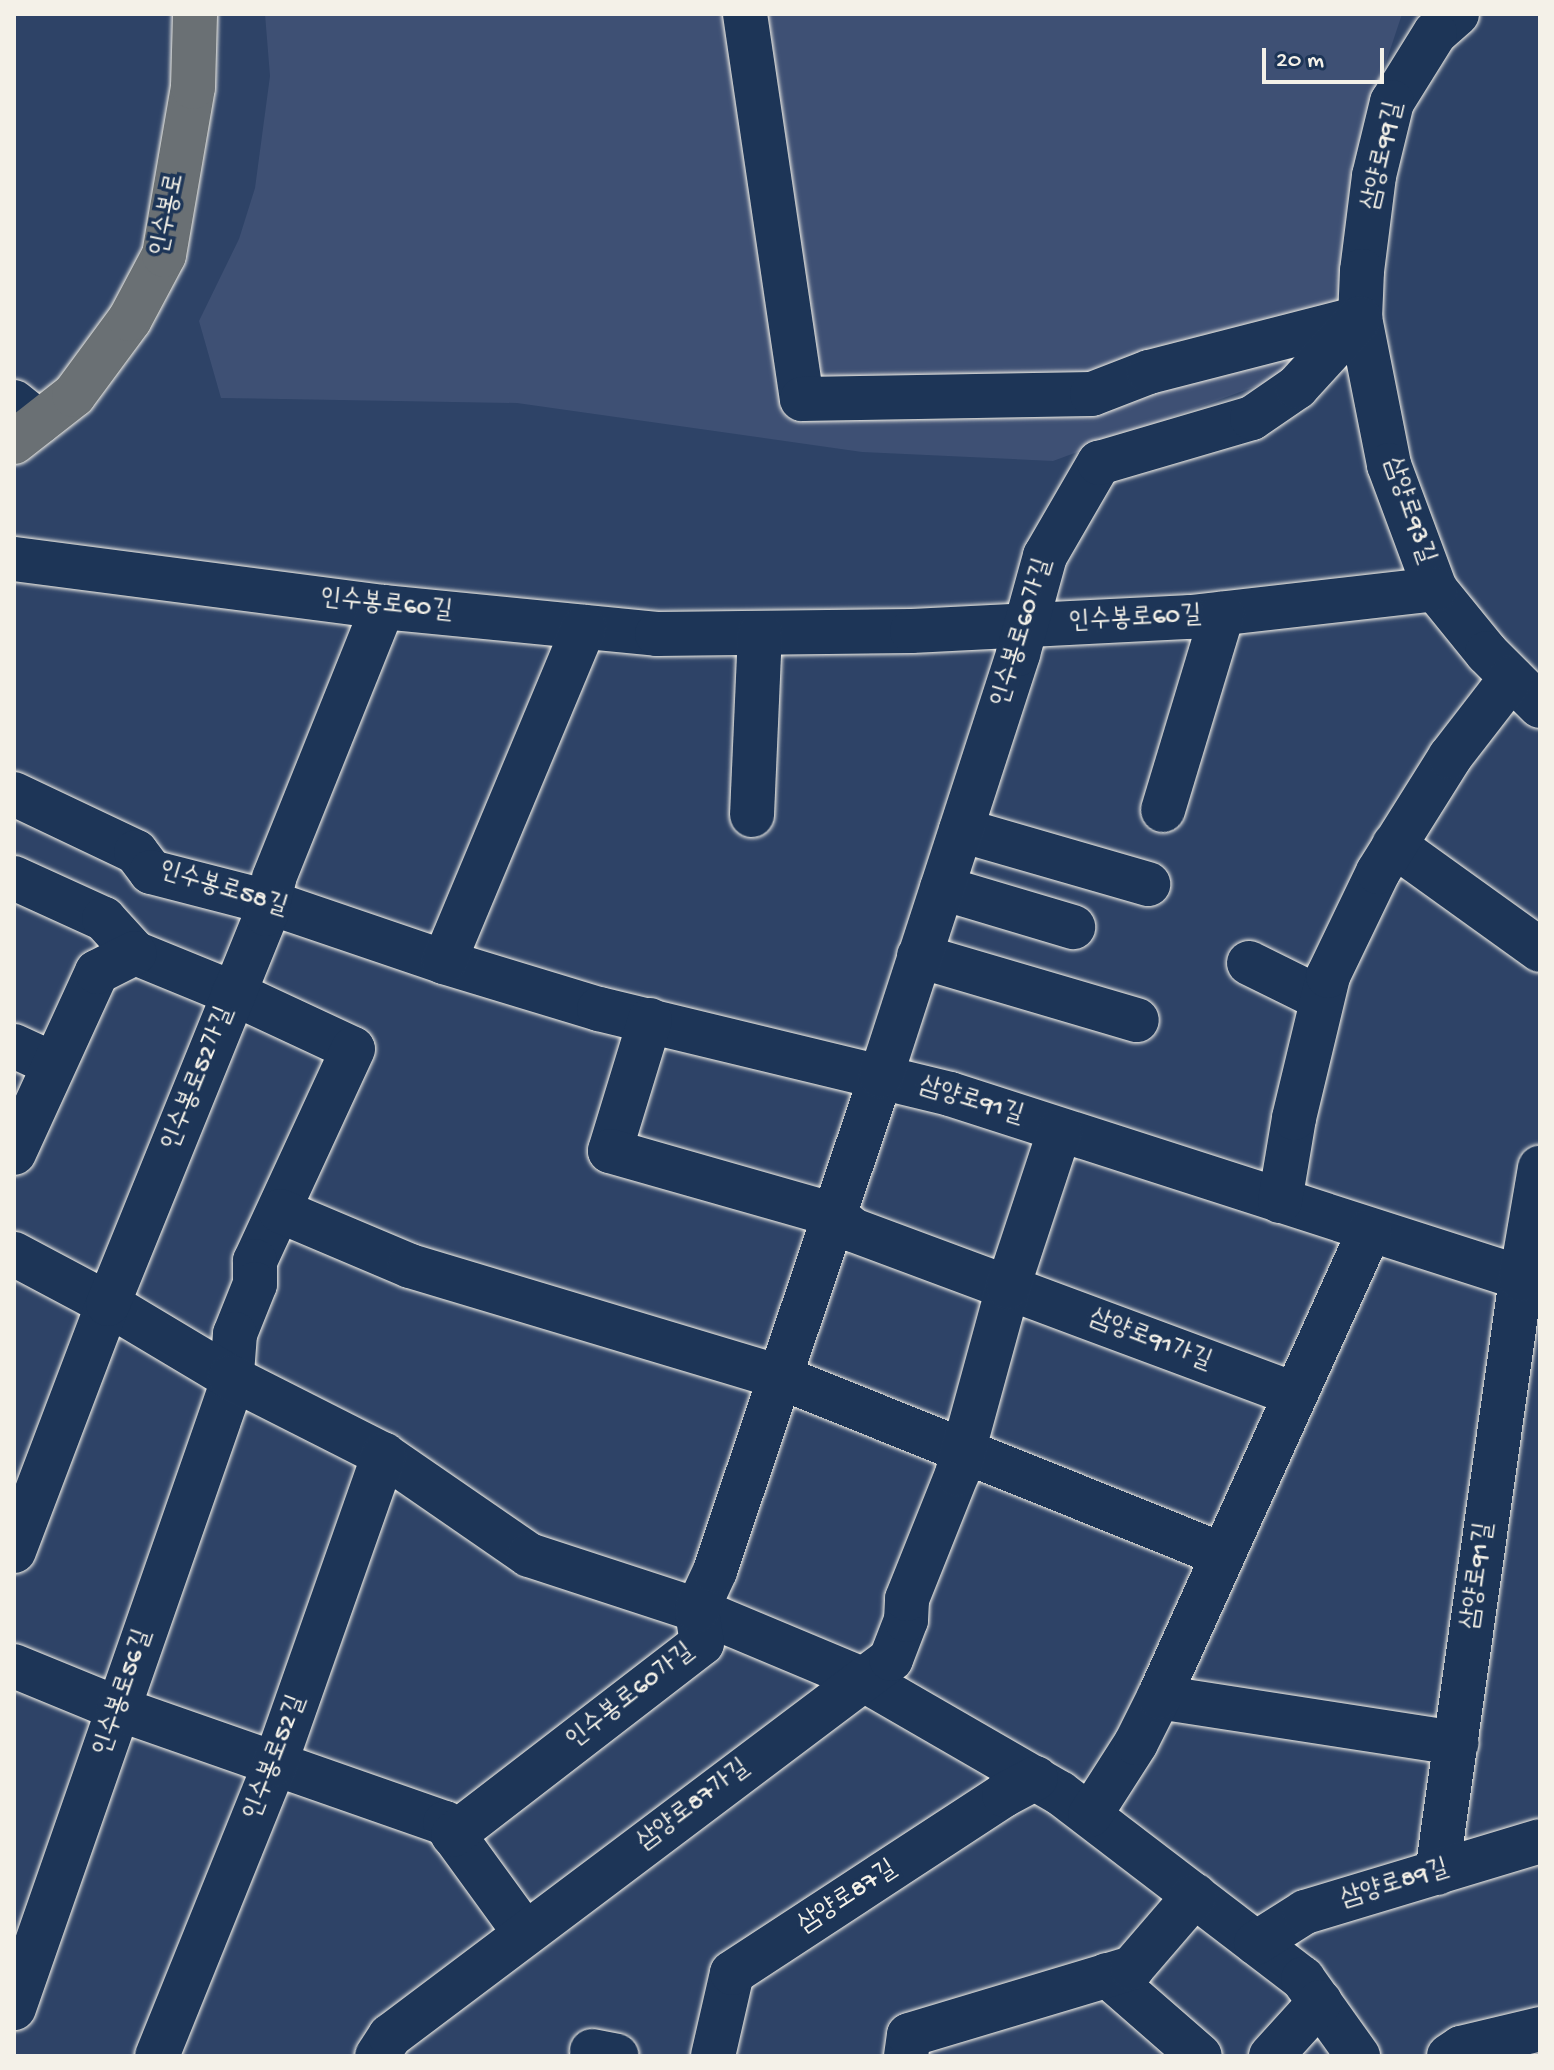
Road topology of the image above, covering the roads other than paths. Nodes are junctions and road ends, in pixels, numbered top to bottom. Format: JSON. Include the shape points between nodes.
{"nodes":[{"id":1,"x":195,"y":14,"type":"edge"},
{"id":2,"x":745,"y":14,"type":"edge"},
{"id":3,"x":1445,"y":20,"type":"edge"},
{"id":4,"x":1360,"y":318,"type":"junction"},
{"id":5,"x":22,"y":422,"type":"edge"},
{"id":6,"x":14,"y":559,"type":"edge"},
{"id":7,"x":1435,"y":589,"type":"junction"},
{"id":8,"x":383,"y":607,"type":"junction"},
{"id":9,"x":1222,"y":614,"type":"junction"},
{"id":10,"x":1024,"y":626,"type":"junction"},
{"id":11,"x":584,"y":627,"type":"junction"},
{"id":12,"x":760,"y":633,"type":"junction"},
{"id":13,"x":1526,"y":692,"type":"edge"},
{"id":14,"x":14,"y":794,"type":"edge"},
{"id":15,"x":1163,"y":810,"type":"dead end"},
{"id":16,"x":752,"y":815,"type":"dead end"},
{"id":17,"x":961,"y":830,"type":"junction"},
{"id":18,"x":1394,"y":845,"type":"junction"},
{"id":19,"x":14,"y":878,"type":"edge"},
{"id":20,"x":1148,"y":884,"type":"dead end"},
{"id":21,"x":942,"y":888,"type":"junction"},
{"id":22,"x":268,"y":902,"type":"junction"},
{"id":23,"x":1073,"y":927,"type":"dead end"},
{"id":24,"x":1540,"y":950,"type":"edge"},
{"id":25,"x":135,"y":953,"type":"junction"},
{"id":26,"x":919,"y":956,"type":"junction"},
{"id":27,"x":444,"y":962,"type":"junction"},
{"id":28,"x":1249,"y":963,"type":"dead end"},
{"id":29,"x":233,"y":993,"type":"junction"},
{"id":30,"x":1322,"y":999,"type":"junction"},
{"id":31,"x":650,"y":1020,"type":"junction"},
{"id":32,"x":1137,"y":1020,"type":"dead end"},
{"id":33,"x":14,"y":1046,"type":"edge"},
{"id":34,"x":53,"y":1064,"type":"junction"},
{"id":35,"x":881,"y":1076,"type":"junction"},
{"id":36,"x":1060,"y":1130,"type":"junction"},
{"id":37,"x":14,"y":1153,"type":"edge"},
{"id":38,"x":1540,"y":1168,"type":"edge"},
{"id":39,"x":1280,"y":1201,"type":"junction"},
{"id":40,"x":280,"y":1211,"type":"junction"},
{"id":41,"x":835,"y":1215,"type":"junction"},
{"id":42,"x":1370,"y":1230,"type":"junction"},
{"id":43,"x":14,"y":1254,"type":"edge"},
{"id":44,"x":1530,"y":1282,"type":"edge"},
{"id":45,"x":1008,"y":1287,"type":"junction"},
{"id":46,"x":108,"y":1304,"type":"junction"},
{"id":47,"x":230,"y":1377,"type":"junction"},
{"id":48,"x":780,"y":1377,"type":"junction"},
{"id":49,"x":1293,"y":1394,"type":"junction"},
{"id":50,"x":964,"y":1448,"type":"junction"},
{"id":51,"x":384,"y":1455,"type":"junction"},
{"id":52,"x":14,"y":1551,"type":"edge"},
{"id":53,"x":1223,"y":1555,"type":"junction"},
{"id":54,"x":697,"y":1610,"type":"junction"},
{"id":55,"x":14,"y":1666,"type":"edge"},
{"id":56,"x":864,"y":1680,"type":"junction"},
{"id":57,"x":1159,"y":1697,"type":"junction"},
{"id":58,"x":119,"y":1709,"type":"junction"},
{"id":59,"x":1456,"y":1743,"type":"junction"},
{"id":60,"x":275,"y":1764,"type":"junction"},
{"id":61,"x":1036,"y":1778,"type":"junction"},
{"id":62,"x":1090,"y":1815,"type":"junction"},
{"id":63,"x":453,"y":1835,"type":"junction"},
{"id":64,"x":1540,"y":1841,"type":"edge"},
{"id":65,"x":1437,"y":1873,"type":"junction"},
{"id":66,"x":1195,"y":1895,"type":"junction"},
{"id":67,"x":525,"y":1933,"type":"junction"},
{"id":68,"x":1256,"y":1943,"type":"junction"},
{"id":69,"x":1107,"y":1975,"type":"junction"},
{"id":70,"x":1320,"y":2002,"type":"junction"},
{"id":71,"x":14,"y":2008,"type":"edge"},
{"id":72,"x":1540,"y":2029,"type":"edge"},
{"id":73,"x":157,"y":2056,"type":"edge"},
{"id":74,"x":377,"y":2056,"type":"edge"},
{"id":75,"x":713,"y":2056,"type":"edge"},
{"id":76,"x":906,"y":2056,"type":"edge"},
{"id":77,"x":1200,"y":2056,"type":"edge"},
{"id":78,"x":1271,"y":2056,"type":"edge"},
{"id":79,"x":1358,"y":2056,"type":"edge"},
{"id":80,"x":1449,"y":2056,"type":"edge"}],
"edges":[{"from":1,"to":5,"type":"main road","name":"인수봉로","via":[[193,87],[164,255],[130,319],[74,395]]},
{"from":2,"to":4,"type":"street","via":[[802,399],[1092,394],[1149,372]]},
{"from":3,"to":4,"type":"street","name":"삼양로99길","via":[[1392,102],[1374,176]]},
{"from":4,"to":7,"type":"street","name":"삼양로93길","via":[[1389,465]]},
{"from":4,"to":10,"type":"street","name":"인수봉로60가길","via":[[1297,387],[1252,418],[1099,463],[1045,556]]},
{"from":6,"to":8,"type":"street","name":"인수봉로60길"},
{"from":7,"to":9,"type":"street","name":"인수봉로60길"},
{"from":7,"to":13,"type":"street","name":"삼양로93길"},
{"from":8,"to":11,"type":"street","name":"인수봉로60길"},
{"from":8,"to":22,"type":"street","name":"인수봉로52가길"},
{"from":9,"to":10,"type":"street","name":"인수봉로60길"},
{"from":9,"to":15,"type":"street","name":"인수봉로60길"},
{"from":10,"to":12,"type":"street","name":"인수봉로60길"},
{"from":10,"to":17,"type":"street","name":"인수봉로60가길"},
{"from":11,"to":12,"type":"street","name":"인수봉로60길","via":[[657,634]]},
{"from":11,"to":27,"type":"street"},
{"from":12,"to":16,"type":"street"},
{"from":13,"to":18,"type":"street","name":"삼양로93길","via":[[1450,757]]},
{"from":14,"to":22,"type":"street","name":"인수봉로58길","via":[[136,852],[151,872]]},
{"from":17,"to":20,"type":"street"},
{"from":17,"to":21,"type":"street","name":"인수봉로60가길"},
{"from":18,"to":24,"type":"street"},
{"from":18,"to":30,"type":"street","name":"삼양로93길","via":[[1328,976]]},
{"from":19,"to":25,"type":"street","name":"인수봉로56길","via":[[104,919]]},
{"from":21,"to":23,"type":"street"},
{"from":21,"to":26,"type":"street","name":"인수봉로60가길"},
{"from":22,"to":27,"type":"street","name":"인수봉로58길"},
{"from":22,"to":29,"type":"street","name":"인수봉로52가길"},
{"from":25,"to":29,"type":"street","name":"인수봉로56길"},
{"from":25,"to":34,"type":"street","via":[[97,972]]},
{"from":26,"to":32,"type":"street"},
{"from":26,"to":35,"type":"street","name":"인수봉로60가길"},
{"from":27,"to":31,"type":"street","name":"인수봉로58길"},
{"from":28,"to":30,"type":"street"},
{"from":29,"to":40,"type":"street","name":"인수봉로56길","via":[[353,1049]]},
{"from":29,"to":46,"type":"street","name":"인수봉로52가길"},
{"from":30,"to":39,"type":"street","name":"삼양로93길"},
{"from":31,"to":35,"type":"street","name":"인수봉로58길"},
{"from":31,"to":41,"type":"street","via":[[610,1151]]},
{"from":33,"to":34,"type":"street"},
{"from":34,"to":37,"type":"street"},
{"from":35,"to":36,"type":"street","name":"삼양로91길"},
{"from":35,"to":41,"type":"street","name":"인수봉로60가길"},
{"from":36,"to":39,"type":"street","name":"삼양로91길"},
{"from":36,"to":45,"type":"street"},
{"from":38,"to":44,"type":"street"},
{"from":39,"to":42,"type":"street","name":"삼양로91길"},
{"from":40,"to":47,"type":"street","name":"인수봉로56길","via":[[255,1261],[255,1284],[235,1334]]},
{"from":40,"to":48,"type":"street","via":[[410,1266]]},
{"from":41,"to":45,"type":"street","via":[[853,1230]]},
{"from":41,"to":48,"type":"street","name":"인수봉로60가길"},
{"from":42,"to":44,"type":"street","name":"삼양로91길"},
{"from":42,"to":49,"type":"street"},
{"from":43,"to":46,"type":"street"},
{"from":44,"to":59,"type":"street","name":"삼양로91길"},
{"from":45,"to":49,"type":"street","name":"삼양로91가길"},
{"from":45,"to":50,"type":"street"},
{"from":46,"to":47,"type":"street"},
{"from":46,"to":52,"type":"street","name":"인수봉로52가길"},
{"from":47,"to":51,"type":"street"},
{"from":47,"to":58,"type":"street","name":"인수봉로56길"},
{"from":48,"to":50,"type":"street"},
{"from":48,"to":54,"type":"street","name":"인수봉로60가길"},
{"from":49,"to":53,"type":"street"},
{"from":50,"to":53,"type":"street"},
{"from":50,"to":56,"type":"street","via":[[907,1599],[906,1620],[891,1659]]},
{"from":51,"to":54,"type":"street","via":[[529,1555]]},
{"from":51,"to":60,"type":"street","name":"인수봉로52길"},
{"from":53,"to":57,"type":"street"},
{"from":54,"to":56,"type":"street"},
{"from":54,"to":63,"type":"street","name":"인수봉로60가길","via":[[702,1643]]},
{"from":55,"to":58,"type":"street"},
{"from":56,"to":61,"type":"street"},
{"from":56,"to":67,"type":"street","name":"삼양로87가길"},
{"from":57,"to":59,"type":"street"},
{"from":57,"to":62,"type":"street"},
{"from":58,"to":60,"type":"street"},
{"from":58,"to":71,"type":"street","name":"인수봉로56길"},
{"from":59,"to":65,"type":"street","name":"삼양로91길"},
{"from":60,"to":63,"type":"street","via":[[445,1823]]},
{"from":60,"to":73,"type":"street","name":"인수봉로52길"},
{"from":61,"to":62,"type":"street"},
{"from":61,"to":75,"type":"street","name":"삼양로87길","via":[[732,1973]]},
{"from":62,"to":66,"type":"street"},
{"from":63,"to":67,"type":"street"},
{"from":64,"to":65,"type":"street","name":"삼양로89길"},
{"from":65,"to":68,"type":"street","name":"삼양로89길","via":[[1305,1912]]},
{"from":66,"to":68,"type":"street"},
{"from":66,"to":69,"type":"street","via":[[1132,1968]]},
{"from":67,"to":74,"type":"street","name":"삼양로87가길","via":[[390,2036]]},
{"from":68,"to":70,"type":"street","via":[[1303,1979]]},
{"from":69,"to":76,"type":"street","via":[[909,2035]]},
{"from":69,"to":77,"type":"street"},
{"from":70,"to":78,"type":"street"},
{"from":70,"to":79,"type":"street"},
{"from":72,"to":80,"type":"street","via":[[1461,2048]]}]}
